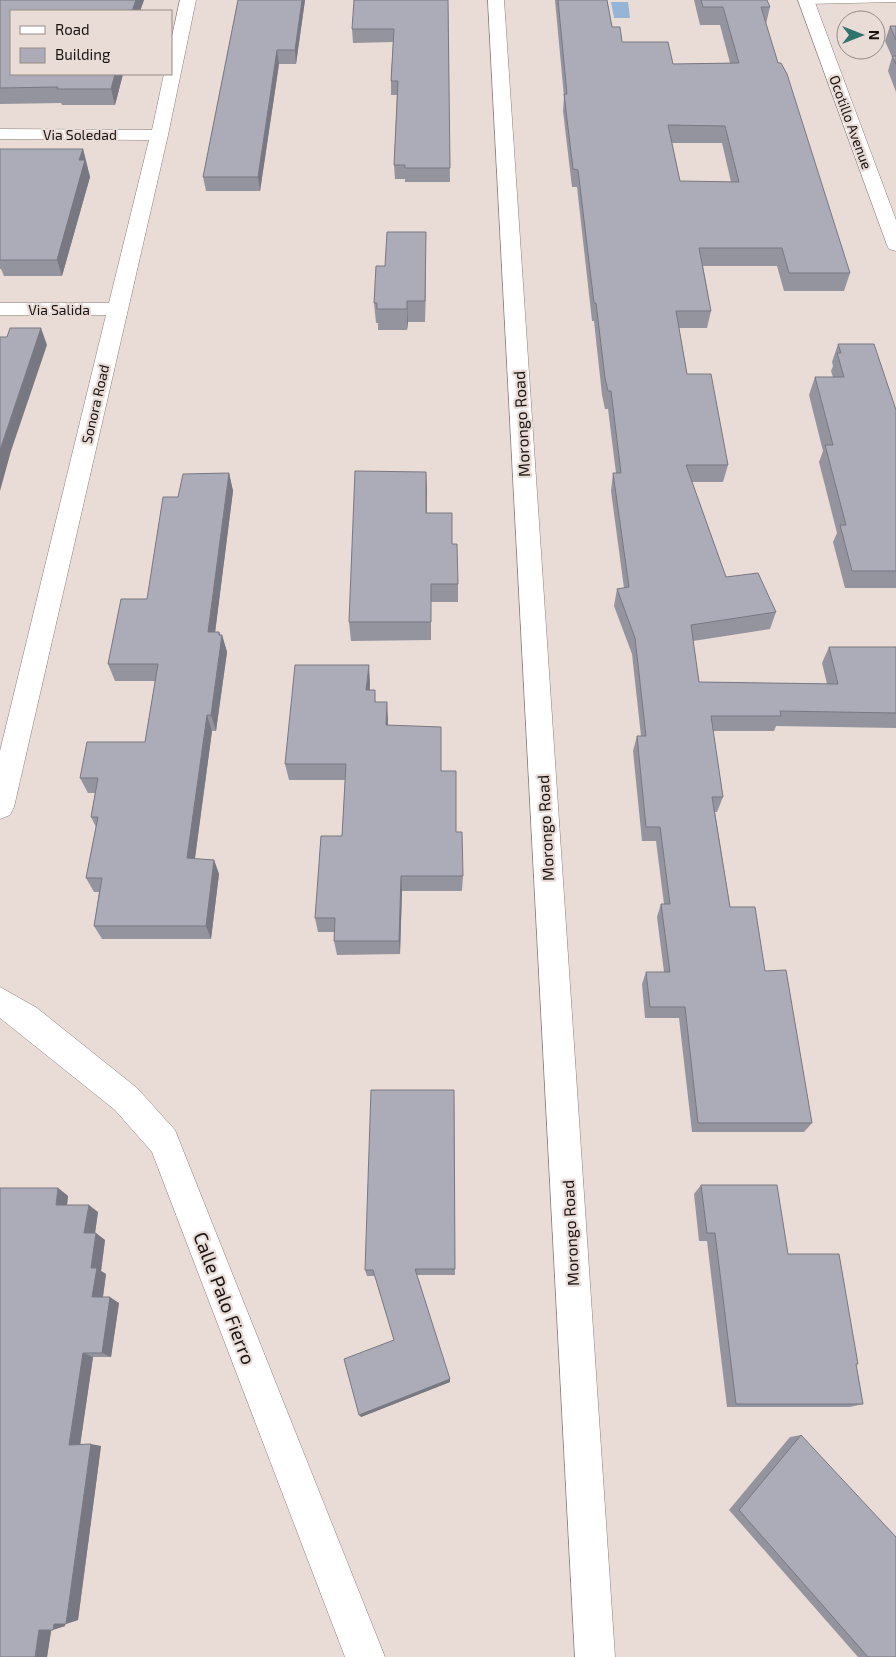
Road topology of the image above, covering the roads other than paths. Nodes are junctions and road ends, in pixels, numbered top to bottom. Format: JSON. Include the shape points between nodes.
{"nodes":[{"id":1,"x":188,"y":0,"type":"edge"},
{"id":2,"x":496,"y":0,"type":"edge"},
{"id":3,"x":806,"y":0,"type":"edge"},
{"id":4,"x":892,"y":0,"type":"edge"},
{"id":5,"x":172,"y":74,"type":"edge"},
{"id":6,"x":172,"y":75,"type":"edge"},
{"id":7,"x":0,"y":134,"type":"edge"},
{"id":8,"x":159,"y":135,"type":"junction"},
{"id":9,"x":896,"y":245,"type":"edge"},
{"id":10,"x":0,"y":309,"type":"edge"},
{"id":11,"x":118,"y":310,"type":"junction"},
{"id":12,"x":0,"y":807,"type":"edge"},
{"id":13,"x":0,"y":1001,"type":"edge"},
{"id":14,"x":365,"y":1657,"type":"edge"},
{"id":15,"x":595,"y":1657,"type":"edge"}],
"edges":[{"from":1,"to":5,"type":"street","name":"Sonora Road"},
{"from":2,"to":15,"type":"street","name":"Morongo Road"},
{"from":3,"to":4,"type":"lane"},
{"from":3,"to":9,"type":"street","name":"Ocotillo Avenue"},
{"from":6,"to":8,"type":"street","name":"Sonora Road"},
{"from":7,"to":8,"type":"street","name":"Via Soledad"},
{"from":8,"to":11,"type":"street","name":"Sonora Road"},
{"from":10,"to":11,"type":"street","name":"Via Salida"},
{"from":11,"to":12,"type":"street","name":"Sonora Road"},
{"from":13,"to":14,"type":"street","name":"Calle Palo Fierro","via":[[26,1018],[126,1099],[164,1141]]}]}
